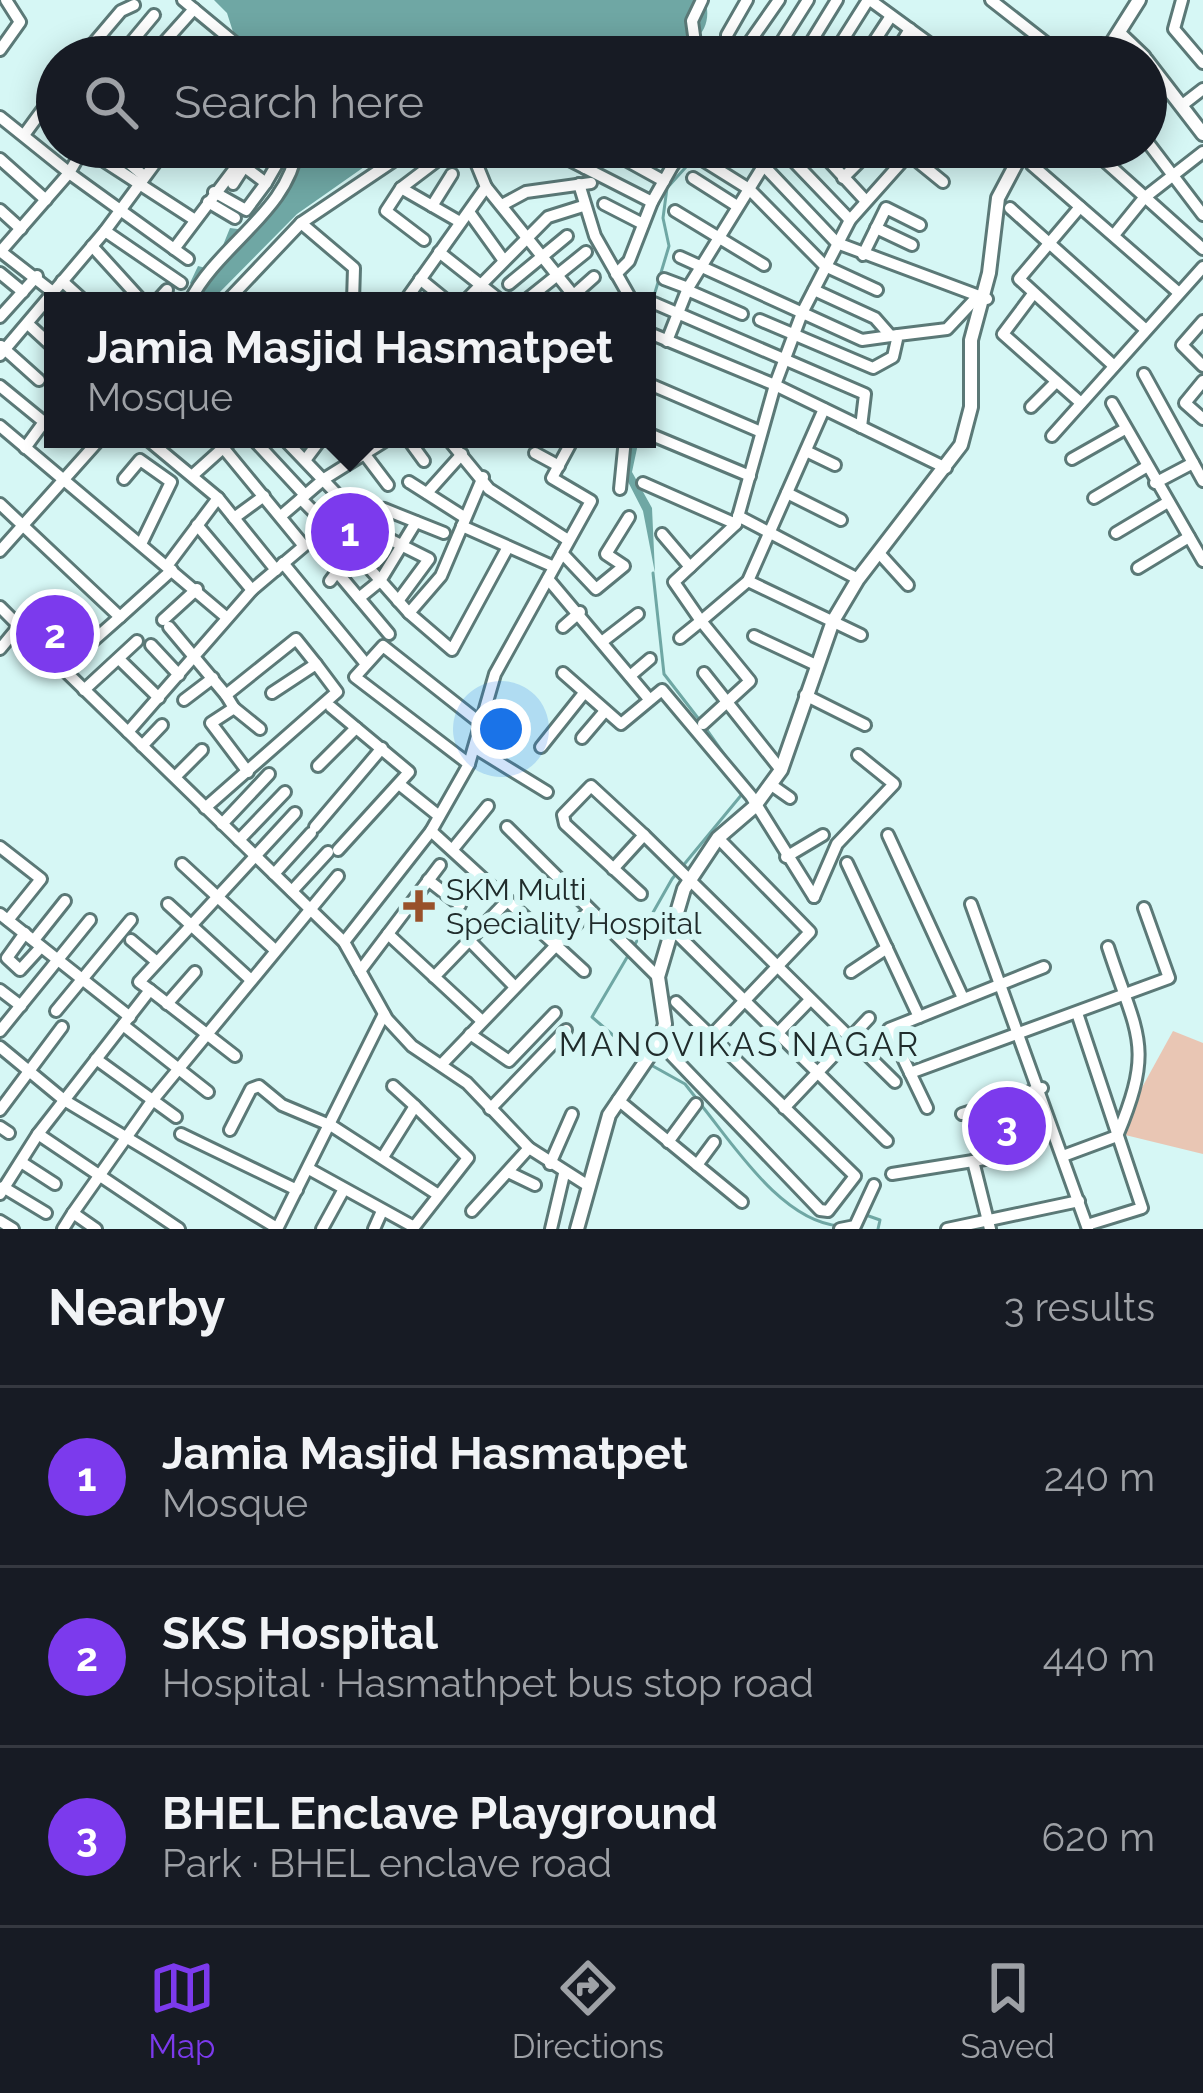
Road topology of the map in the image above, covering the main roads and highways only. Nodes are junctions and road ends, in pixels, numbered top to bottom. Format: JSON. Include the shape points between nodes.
{"nodes":[{"id":1,"x":1142,"y":0,"type":"edge"},
{"id":2,"x":1124,"y":36,"type":"edge"},
{"id":3,"x":1167,"y":89,"type":"edge"},
{"id":4,"x":1203,"y":134,"type":"edge"},
{"id":5,"x":1014,"y":168,"type":"edge"},
{"id":6,"x":578,"y":1227,"type":"edge"}],
"edges":[{"from":1,"to":2,"type":"main road"},
{"from":3,"to":4,"type":"main road"},
{"from":5,"to":6,"type":"main road","via":[[982,298],[967,426],[946,468],[833,621],[781,770],[684,870],[658,977],[665,1024],[618,1100]]}]}
